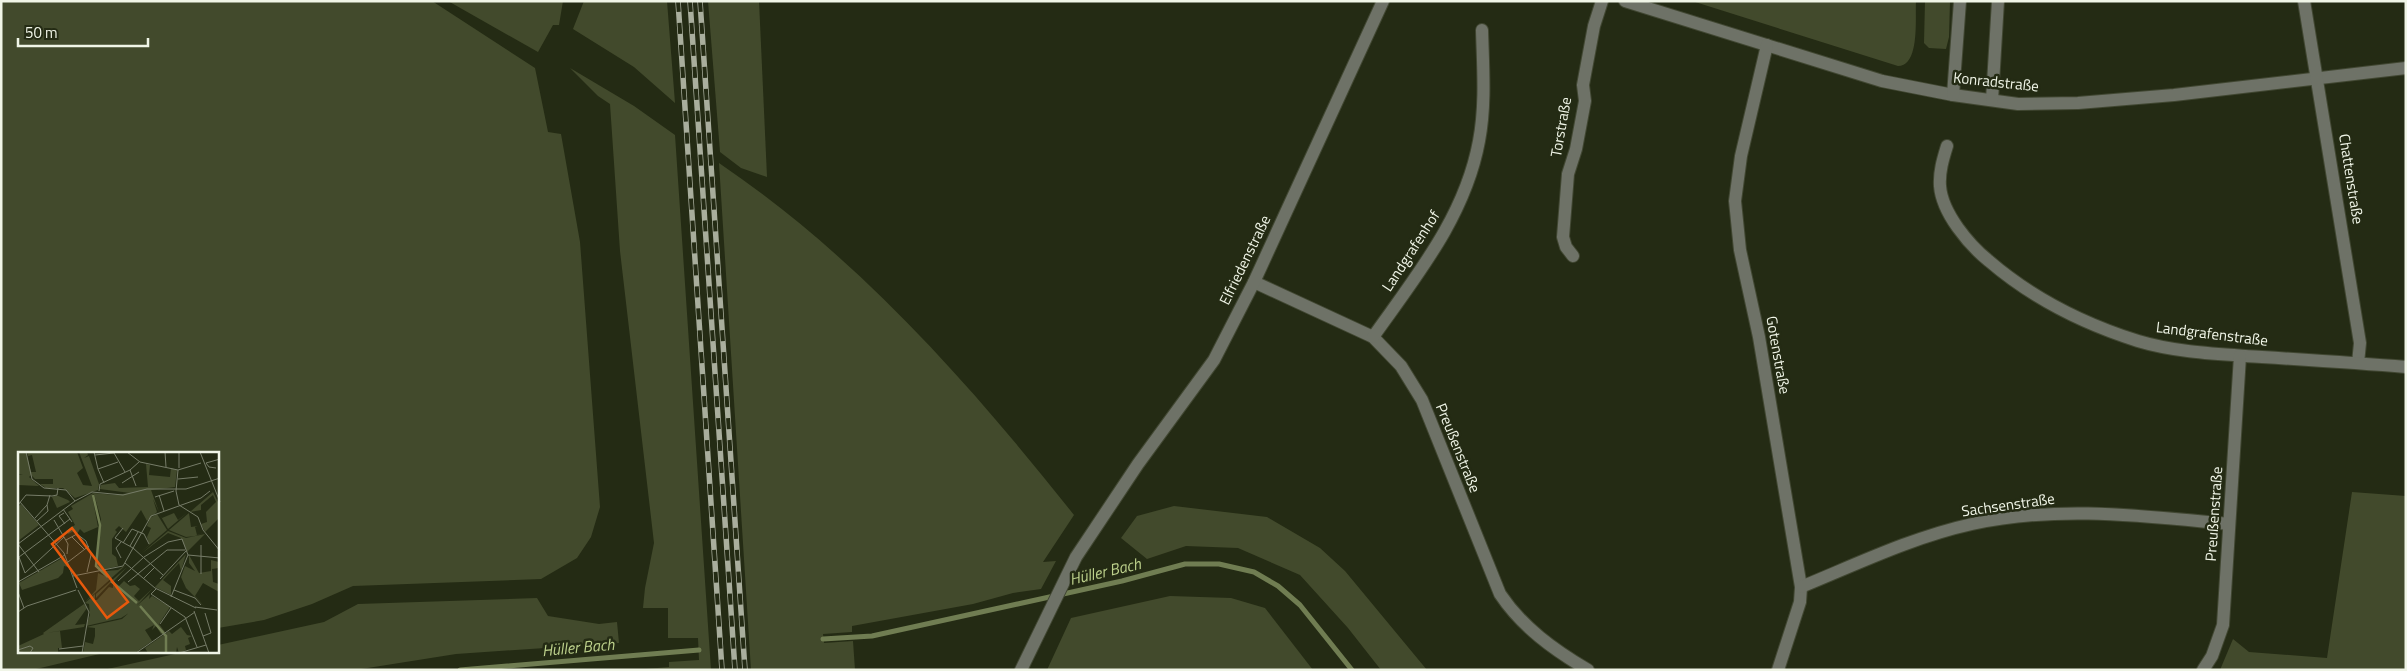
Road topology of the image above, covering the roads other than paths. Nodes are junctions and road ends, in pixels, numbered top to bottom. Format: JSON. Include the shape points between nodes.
{"nodes":[{"id":1,"x":1383,"y":1,"type":"edge"},
{"id":2,"x":1602,"y":1,"type":"edge"},
{"id":3,"x":1625,"y":1,"type":"edge"},
{"id":4,"x":1960,"y":1,"type":"edge"},
{"id":5,"x":1998,"y":1,"type":"edge"},
{"id":6,"x":2304,"y":1,"type":"edge"},
{"id":7,"x":1482,"y":30,"type":"dead end"},
{"id":8,"x":1767,"y":45,"type":"junction"},
{"id":9,"x":2406,"y":68,"type":"edge"},
{"id":10,"x":2318,"y":77,"type":"junction"},
{"id":11,"x":1953,"y":95,"type":"junction"},
{"id":12,"x":1992,"y":100,"type":"junction"},
{"id":13,"x":1947,"y":146,"type":"dead end"},
{"id":14,"x":1573,"y":256,"type":"dead end"},
{"id":15,"x":1254,"y":282,"type":"junction"},
{"id":16,"x":1373,"y":338,"type":"junction"},
{"id":17,"x":2240,"y":356,"type":"junction"},
{"id":18,"x":2358,"y":363,"type":"junction"},
{"id":19,"x":2406,"y":367,"type":"edge"},
{"id":20,"x":2229,"y":524,"type":"junction"},
{"id":21,"x":1801,"y":587,"type":"junction"},
{"id":22,"x":1021,"y":670,"type":"edge"},
{"id":23,"x":1588,"y":670,"type":"edge"},
{"id":24,"x":1778,"y":670,"type":"edge"},
{"id":25,"x":2203,"y":670,"type":"edge"}],
"edges":[{"from":1,"to":15,"type":"street","name":"Elfriedenstraße"},
{"from":2,"to":14,"type":"street","name":"Torstraße","via":[[1594,26],[1576,149],[1568,174],[1563,237]]},
{"from":3,"to":8,"type":"street","name":"Konradstraße"},
{"from":4,"to":11,"type":"street"},
{"from":5,"to":12,"type":"street"},
{"from":6,"to":10,"type":"street","name":"Chattenstraße"},
{"from":7,"to":16,"type":"street","name":"Landgrafenhof","via":[[1483,111],[1479,142],[1464,192],[1433,252]]},
{"from":8,"to":11,"type":"street","name":"Konradstraße","via":[[1882,81]]},
{"from":8,"to":21,"type":"street","name":"Gotenstraße","via":[[1740,156],[1735,200],[1740,250],[1759,337]]},
{"from":9,"to":10,"type":"street","name":"Konradstraße"},
{"from":10,"to":12,"type":"street","name":"Konradstraße","via":[[2078,103],[2018,104]]},
{"from":10,"to":18,"type":"street","name":"Chattenstraße","via":[[2360,343]]},
{"from":11,"to":12,"type":"street","name":"Konradstraße"},
{"from":13,"to":17,"type":"street","name":"Landgrafenstraße","via":[[1940,188],[1952,220],[1978,252],[2010,279],[2058,308],[2139,341],[2196,352]]},
{"from":15,"to":16,"type":"street","name":"Preußenstraße"},
{"from":15,"to":22,"type":"street","name":"Elfriedenstraße","via":[[1214,360],[1103,514],[1076,557]]},
{"from":16,"to":23,"type":"street","name":"Preußenstraße","via":[[1401,366],[1422,400],[1500,594],[1532,632]]},
{"from":17,"to":18,"type":"street","name":"Landgrafenstraße"},
{"from":17,"to":20,"type":"street","name":"Preußenstraße"},
{"from":18,"to":19,"type":"street","name":"Landgrafenstraße"},
{"from":20,"to":21,"type":"street","name":"Sachsenstraße","via":[[2078,512],[2033,514],[1972,524],[1914,540]]},
{"from":20,"to":25,"type":"street","name":"Preußenstraße","via":[[2223,625],[2212,656]]},
{"from":21,"to":24,"type":"street","name":"Gotenstraße","via":[[1800,602]]}]}
